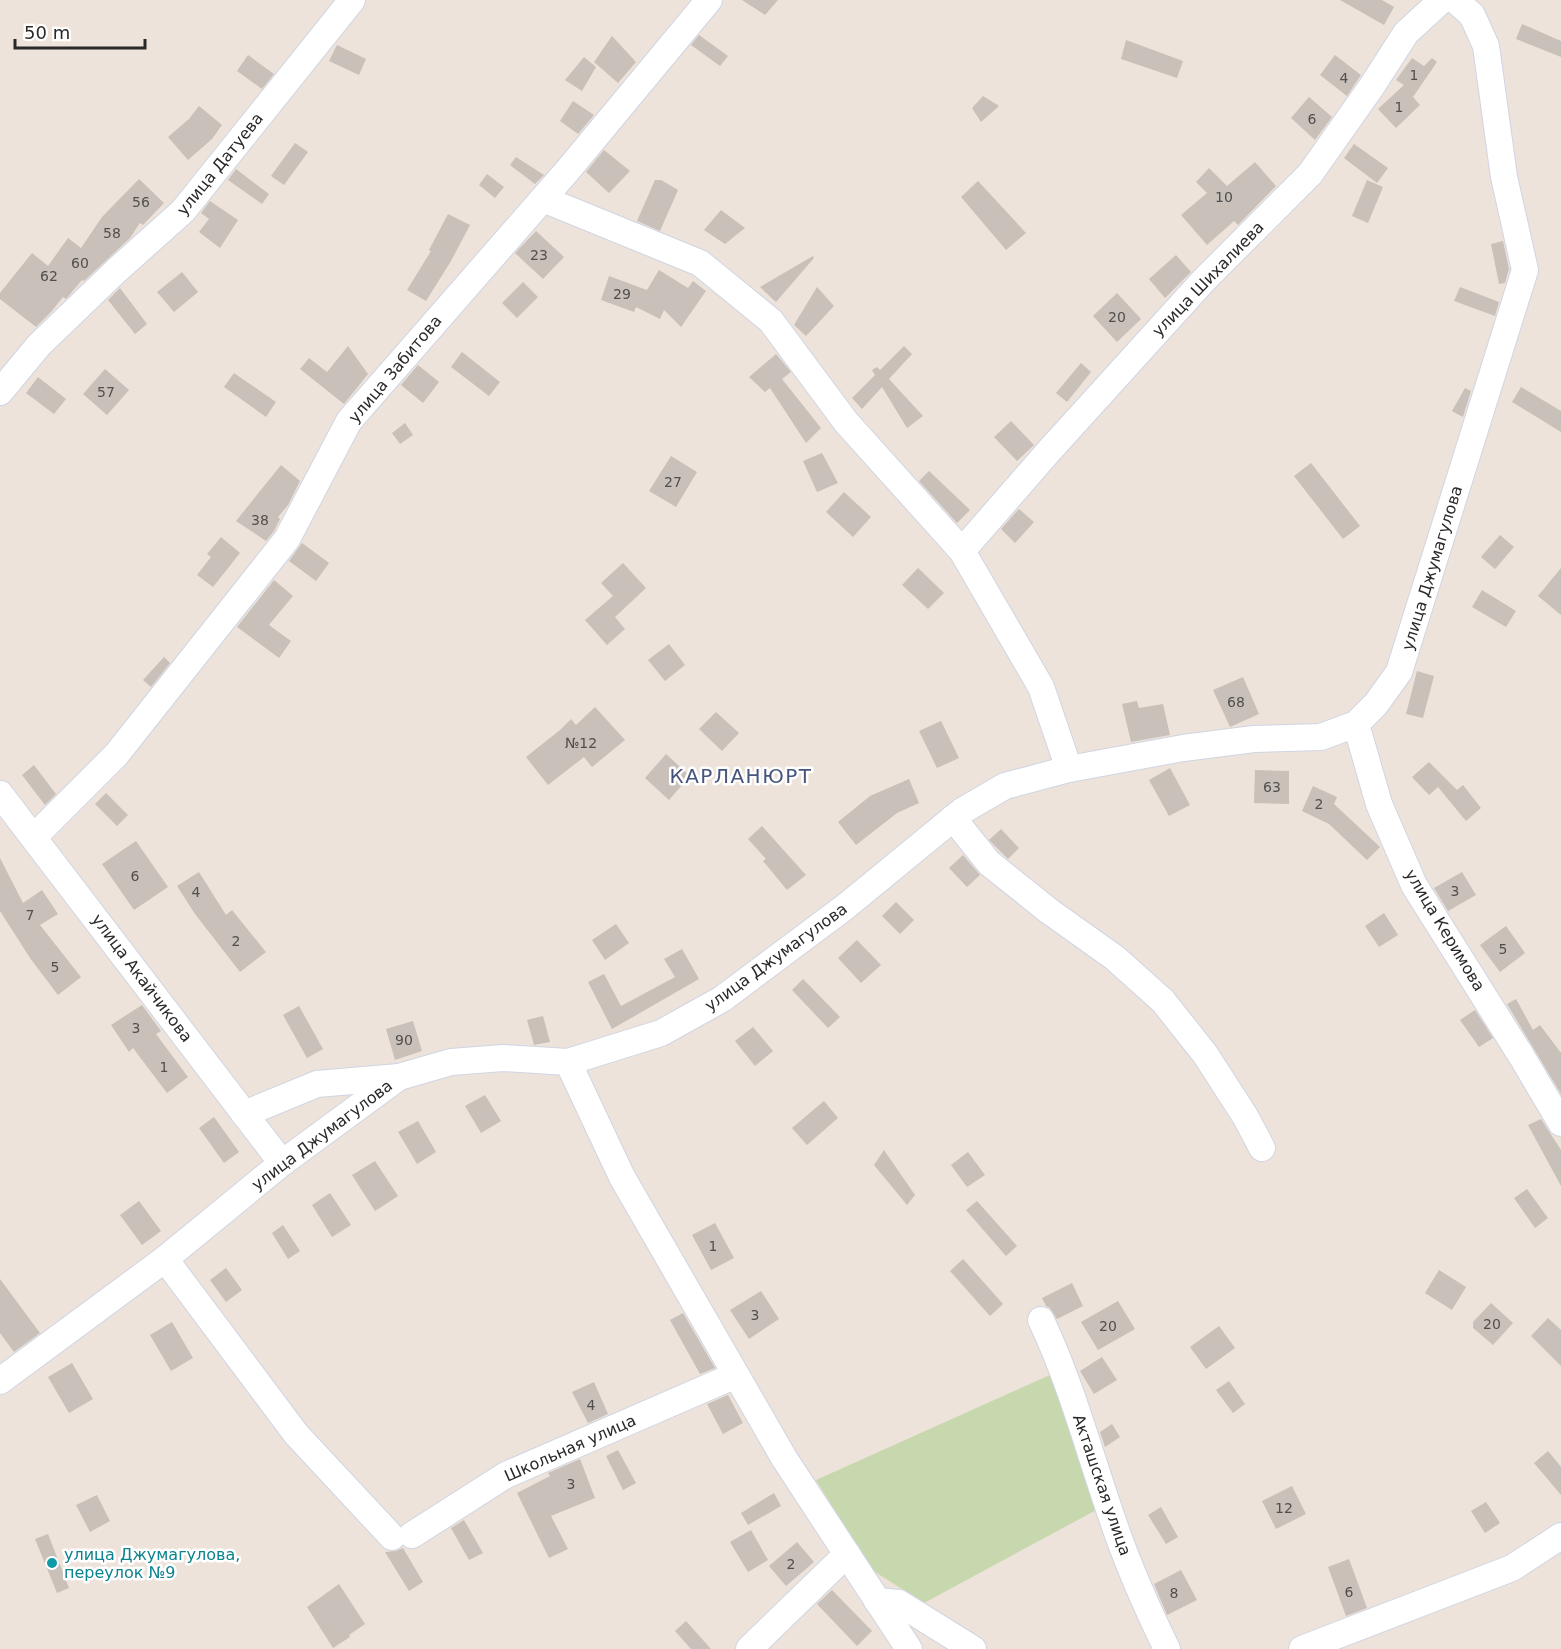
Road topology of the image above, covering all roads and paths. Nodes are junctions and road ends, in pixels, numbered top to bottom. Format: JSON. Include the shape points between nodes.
{"nodes":[{"id":1,"x":352,"y":0,"type":"edge"},
{"id":2,"x":709,"y":0,"type":"edge"},
{"id":3,"x":1442,"y":0,"type":"edge"},
{"id":4,"x":1455,"y":0,"type":"edge"},
{"id":5,"x":543,"y":199,"type":"junction"},
{"id":6,"x":0,"y":392,"type":"edge"},
{"id":7,"x":962,"y":551,"type":"junction"},
{"id":8,"x":1356,"y":724,"type":"junction"},
{"id":9,"x":1069,"y":769,"type":"junction"},
{"id":10,"x":0,"y":794,"type":"edge"},
{"id":11,"x":953,"y":818,"type":"junction"},
{"id":12,"x":34,"y":837,"type":"junction"},
{"id":13,"x":568,"y":1062,"type":"junction"},
{"id":14,"x":399,"y":1077,"type":"junction"},
{"id":15,"x":244,"y":1114,"type":"junction"},
{"id":16,"x":1561,"y":1124,"type":"edge"},
{"id":17,"x":1262,"y":1148,"type":"dead end"},
{"id":18,"x":282,"y":1163,"type":"junction"},
{"id":19,"x":165,"y":1259,"type":"junction"},
{"id":20,"x":1041,"y":1320,"type":"dead end"},
{"id":21,"x":736,"y":1375,"type":"junction"},
{"id":22,"x":0,"y":1381,"type":"edge"},
{"id":23,"x":1561,"y":1536,"type":"edge"},
{"id":24,"x":846,"y":1554,"type":"junction"},
{"id":25,"x":877,"y":1601,"type":"junction"},
{"id":26,"x":749,"y":1649,"type":"edge"},
{"id":27,"x":909,"y":1649,"type":"edge"},
{"id":28,"x":973,"y":1649,"type":"edge"},
{"id":29,"x":1167,"y":1649,"type":"edge"},
{"id":30,"x":1302,"y":1649,"type":"edge"}],
"edges":[{"from":1,"to":6,"type":"street","name":"улица Датуева","via":[[183,211],[39,345]]},
{"from":2,"to":5,"type":"street","name":"улица Забитова"},
{"from":3,"to":7,"type":"street","name":"улица Шихалиева","via":[[1406,33],[1310,174],[1204,280]]},
{"from":4,"to":8,"type":"street","name":"улица Джумагулова","via":[[1472,15],[1486,46],[1504,177],[1525,270],[1399,672]]},
{"from":5,"to":7,"type":"street","via":[[700,263],[771,321],[846,422]]},
{"from":5,"to":12,"type":"street","name":"улица Забитова","via":[[349,421],[287,539],[116,755]]},
{"from":7,"to":9,"type":"street","via":[[1041,687]]},
{"from":8,"to":9,"type":"street","name":"улица Джумагулова","via":[[1321,737],[1254,739],[1183,748]]},
{"from":8,"to":16,"type":"street","name":"улица Керимова","via":[[1380,804],[1414,885]]},
{"from":9,"to":11,"type":"street","name":"улица Джумагулова","via":[[1005,786]]},
{"from":10,"to":12,"type":"street","name":"улица Акайчикова"},
{"from":11,"to":13,"type":"street","name":"улица Джумагулова","via":[[845,907],[722,999],[662,1033]]},
{"from":11,"to":17,"type":"street","via":[[989,863],[1115,958],[1163,1001],[1205,1054]]},
{"from":12,"to":15,"type":"street","name":"улица Акайчикова"},
{"from":13,"to":14,"type":"street","name":"улица Джумагулова","via":[[503,1058],[451,1062]]},
{"from":13,"to":21,"type":"street","via":[[622,1177]]},
{"from":14,"to":15,"type":"street","via":[[317,1084]]},
{"from":14,"to":18,"type":"street","name":"улица Джумагулова"},
{"from":15,"to":18,"type":"street","name":"улица Акайчикова"},
{"from":18,"to":19,"type":"street","name":"улица Джумагулова"},
{"from":19,"to":21,"type":"street","name":"Школьная улица","via":[[296,1434],[402,1536],[506,1475]]},
{"from":19,"to":22,"type":"street","name":"улица Джумагулова"},
{"from":20,"to":29,"type":"street","name":"Акташская улица","via":[[1055,1349],[1141,1596]]},
{"from":21,"to":24,"type":"street"},
{"from":23,"to":30,"type":"street","via":[[1512,1568]]},
{"from":24,"to":25,"type":"street"},
{"from":24,"to":26,"type":"street"},
{"from":25,"to":27,"type":"street"},
{"from":25,"to":28,"type":"street","via":[[899,1603]]}]}
